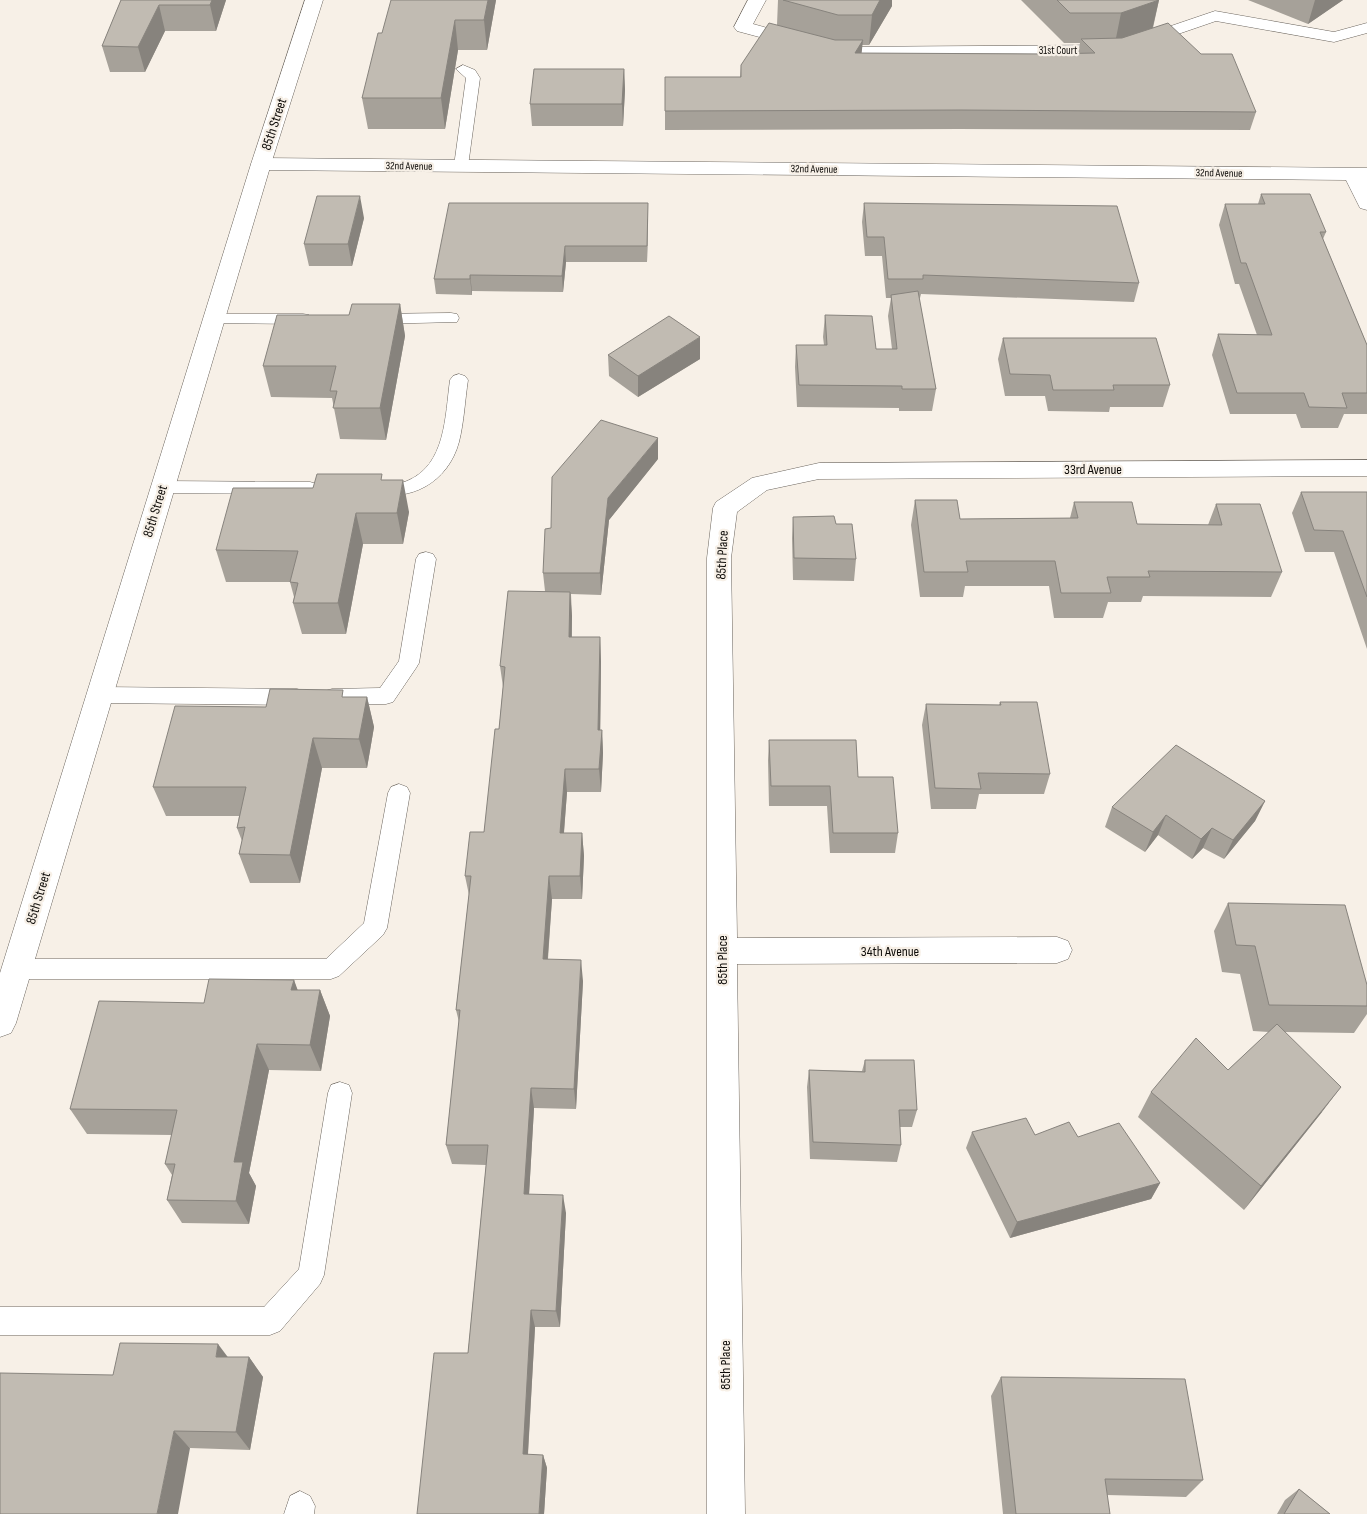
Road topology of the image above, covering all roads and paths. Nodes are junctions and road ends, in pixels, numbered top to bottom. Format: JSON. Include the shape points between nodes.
{"nodes":[{"id":1,"x":314,"y":0,"type":"edge"},
{"id":2,"x":757,"y":0,"type":"edge"},
{"id":3,"x":1367,"y":28,"type":"edge"},
{"id":4,"x":464,"y":70,"type":"dead end"},
{"id":5,"x":261,"y":164,"type":"junction"},
{"id":6,"x":461,"y":166,"type":"junction"},
{"id":7,"x":1360,"y":174,"type":"edge"},
{"id":8,"x":1367,"y":204,"type":"edge"},
{"id":9,"x":452,"y":318,"type":"dead end"},
{"id":10,"x":214,"y":319,"type":"junction"},
{"id":11,"x":323,"y":319,"type":"edge"},
{"id":12,"x":362,"y":319,"type":"edge"},
{"id":13,"x":459,"y":380,"type":"dead end"},
{"id":14,"x":1367,"y":468,"type":"edge"},
{"id":15,"x":819,"y":470,"type":"joint"},
{"id":16,"x":162,"y":487,"type":"junction"},
{"id":17,"x":331,"y":488,"type":"edge"},
{"id":18,"x":361,"y":488,"type":"edge"},
{"id":19,"x":426,"y":559,"type":"dead end"},
{"id":20,"x":100,"y":695,"type":"junction"},
{"id":21,"x":399,"y":793,"type":"dead end"},
{"id":22,"x":1057,"y":950,"type":"dead end"},
{"id":23,"x":722,"y":951,"type":"junction"},
{"id":24,"x":16,"y":969,"type":"junction"},
{"id":25,"x":0,"y":1023,"type":"edge"},
{"id":26,"x":340,"y":1094,"type":"dead end"},
{"id":27,"x":0,"y":1321,"type":"edge"},
{"id":28,"x":726,"y":1514,"type":"edge"}],
"edges":[{"from":1,"to":5,"type":"street","name":"85th Street"},
{"from":2,"to":3,"type":"street","name":"31st Court","via":[[743,27],[834,52],[1117,50],[1208,10],[1334,37]]},
{"from":4,"to":6,"type":"lane","via":[[473,78]]},
{"from":5,"to":6,"type":"street","name":"32nd Avenue"},
{"from":5,"to":10,"type":"street","name":"85th Street"},
{"from":6,"to":7,"type":"street","name":"32nd Avenue"},
{"from":7,"to":8,"type":"street"},
{"from":9,"to":12,"type":"lane"},
{"from":10,"to":11,"type":"lane"},
{"from":10,"to":16,"type":"street","name":"85th Street"},
{"from":13,"to":18,"type":"lane","via":[[450,442],[438,468],[410,488]]},
{"from":14,"to":15,"type":"street","name":"33rd Avenue"},
{"from":15,"to":23,"type":"street","name":"85th Place","via":[[760,484],[725,508],[720,558]]},
{"from":16,"to":17,"type":"lane"},
{"from":16,"to":20,"type":"street","name":"85th Street"},
{"from":19,"to":20,"type":"lane","via":[[409,663],[386,696]]},
{"from":20,"to":24,"type":"street","name":"85th Street"},
{"from":21,"to":24,"type":"lane","via":[[375,928],[331,969]]},
{"from":22,"to":23,"type":"street","name":"34th Avenue"},
{"from":23,"to":28,"type":"street","name":"85th Place"},
{"from":24,"to":25,"type":"street","name":"85th Street"},
{"from":26,"to":27,"type":"lane","via":[[311,1275],[270,1321]]}]}
